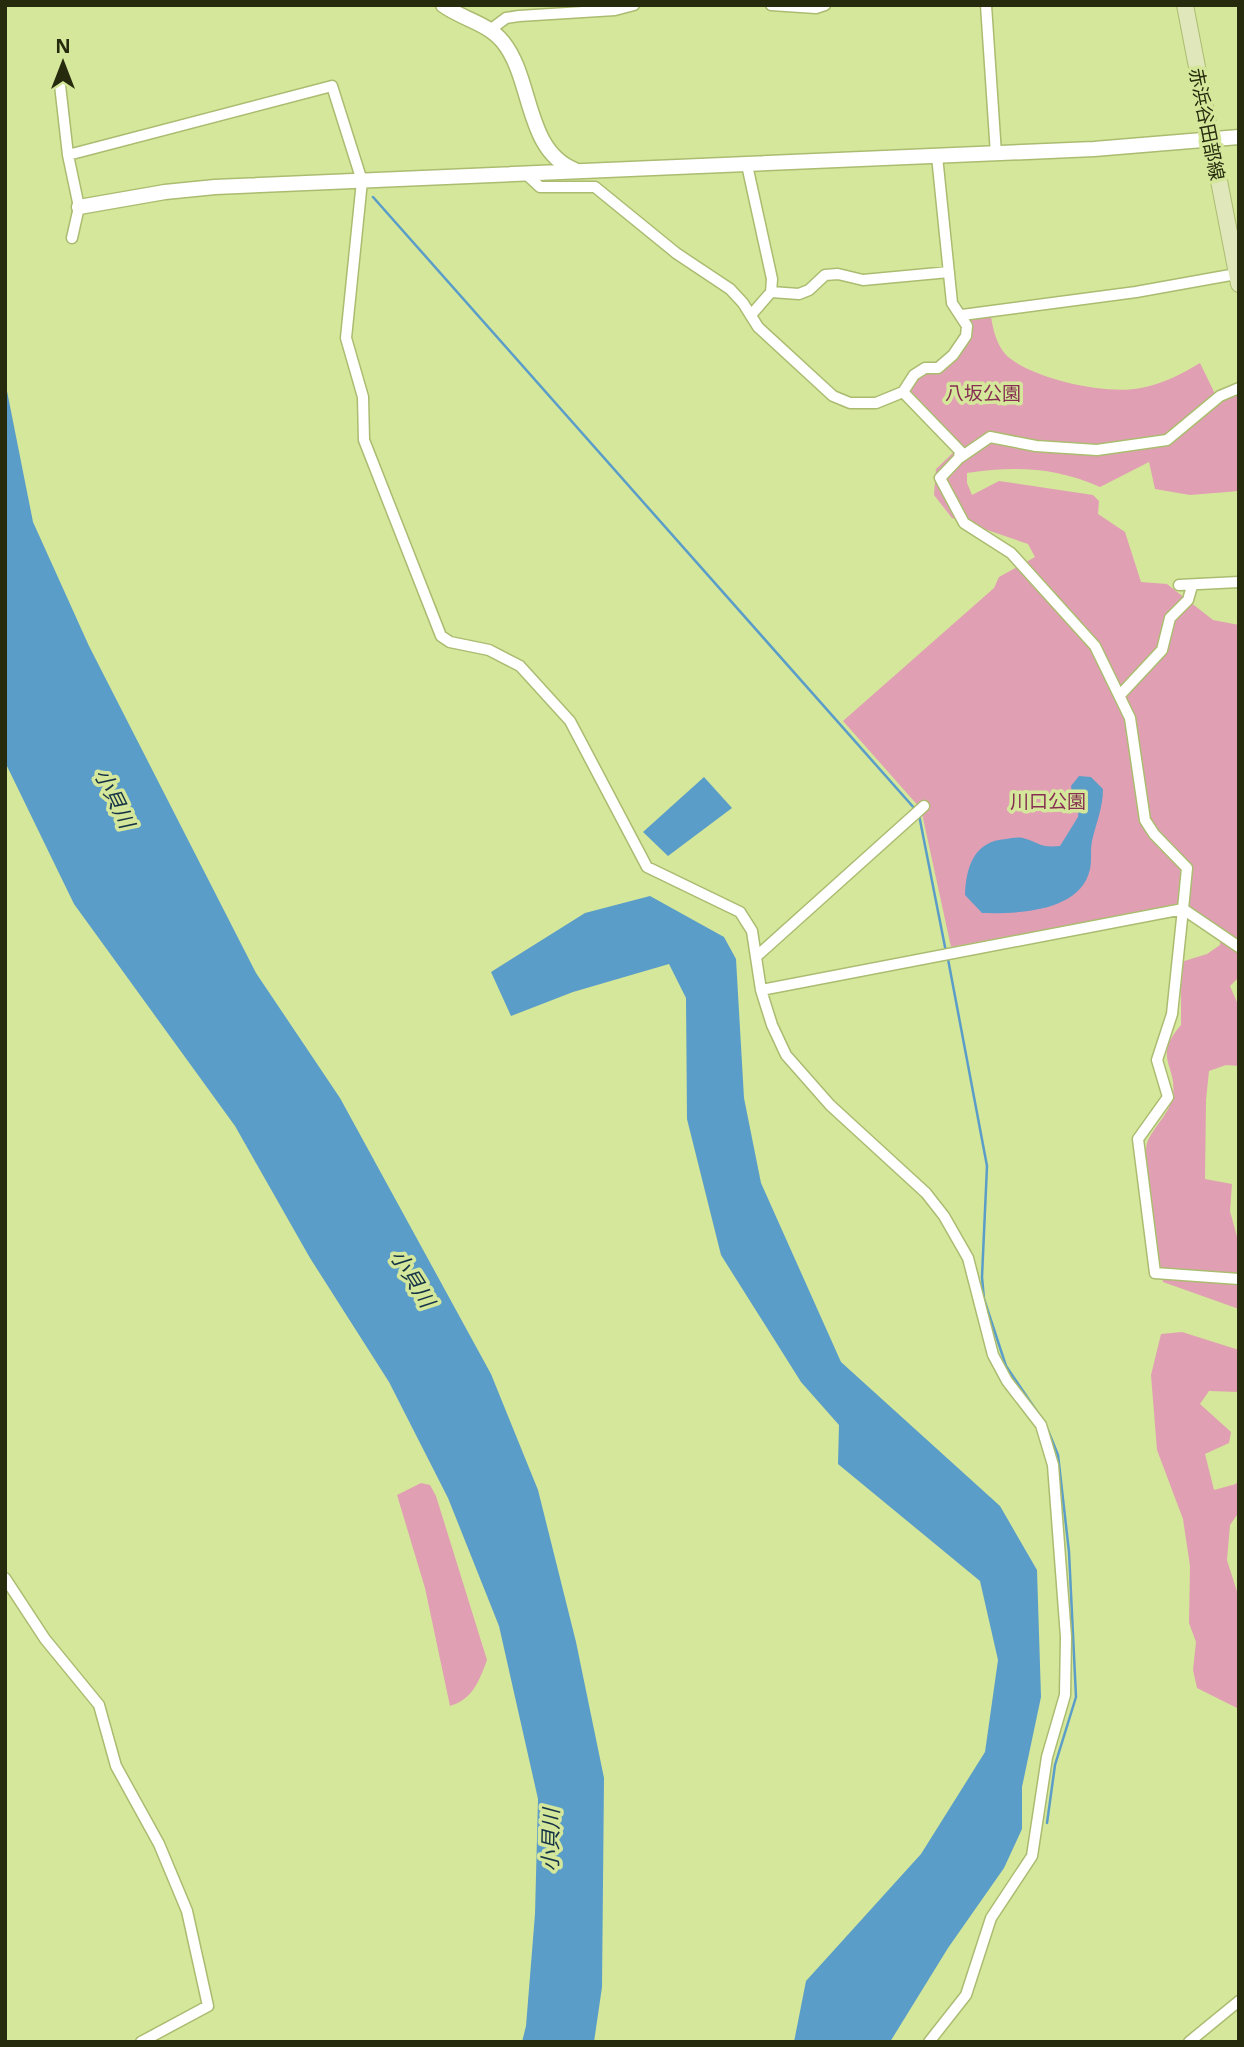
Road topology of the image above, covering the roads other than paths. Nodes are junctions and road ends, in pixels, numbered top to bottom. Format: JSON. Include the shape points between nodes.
{"nodes":[{"id":1,"x":443,"y":5,"type":"edge"},
{"id":2,"x":634,"y":5,"type":"edge"},
{"id":3,"x":771,"y":5,"type":"edge"},
{"id":4,"x":825,"y":5,"type":"edge"},
{"id":5,"x":986,"y":5,"type":"edge"},
{"id":6,"x":1185,"y":5,"type":"edge"},
{"id":7,"x":491,"y":30,"type":"junction"},
{"id":8,"x":60,"y":85,"type":"dead end"},
{"id":9,"x":1239,"y":137,"type":"edge"},
{"id":10,"x":1210,"y":140,"type":"junction"},
{"id":11,"x":996,"y":154,"type":"junction"},
{"id":12,"x":68,"y":155,"type":"junction"},
{"id":13,"x":937,"y":156,"type":"junction"},
{"id":14,"x":747,"y":165,"type":"junction"},
{"id":15,"x":580,"y":171,"type":"junction"},
{"id":16,"x":526,"y":174,"type":"junction"},
{"id":17,"x":362,"y":181,"type":"junction"},
{"id":18,"x":79,"y":207,"type":"junction"},
{"id":19,"x":72,"y":238,"type":"dead end"},
{"id":20,"x":949,"y":272,"type":"junction"},
{"id":21,"x":1238,"y":279,"type":"edge"},
{"id":22,"x":771,"y":292,"type":"junction"},
{"id":23,"x":751,"y":315,"type":"junction"},
{"id":24,"x":962,"y":315,"type":"junction"},
{"id":25,"x":1239,"y":388,"type":"edge"},
{"id":26,"x":903,"y":392,"type":"junction"},
{"id":27,"x":958,"y":459,"type":"junction"},
{"id":28,"x":1239,"y":582,"type":"edge"},
{"id":29,"x":1179,"y":585,"type":"dead end"},
{"id":30,"x":1192,"y":586,"type":"junction"},
{"id":31,"x":1120,"y":695,"type":"junction"},
{"id":32,"x":924,"y":806,"type":"dead end"},
{"id":33,"x":1183,"y":909,"type":"junction"},
{"id":34,"x":1239,"y":947,"type":"edge"},
{"id":35,"x":758,"y":955,"type":"junction"},
{"id":36,"x":761,"y":990,"type":"junction"},
{"id":37,"x":1239,"y":1279,"type":"edge"},
{"id":38,"x":5,"y":1578,"type":"edge"},
{"id":39,"x":1239,"y":2001,"type":"edge"},
{"id":40,"x":141,"y":2042,"type":"edge"},
{"id":41,"x":929,"y":2042,"type":"edge"},
{"id":42,"x":1189,"y":2042,"type":"edge"}],
"edges":[{"from":1,"to":7,"type":"street"},
{"from":2,"to":7,"type":"street","via":[[506,18]]},
{"from":3,"to":4,"type":"street"},
{"from":5,"to":11,"type":"street"},
{"from":6,"to":10,"type":"main road","name":"赤浜谷田部線"},
{"from":7,"to":15,"type":"street","via":[[515,64],[545,145],[564,165]]},
{"from":8,"to":12,"type":"street"},
{"from":9,"to":10,"type":"street"},
{"from":10,"to":11,"type":"street"},
{"from":10,"to":21,"type":"main road","name":"赤浜谷田部線"},
{"from":11,"to":13,"type":"street"},
{"from":12,"to":17,"type":"street","via":[[332,86]]},
{"from":12,"to":18,"type":"street"},
{"from":13,"to":14,"type":"street"},
{"from":13,"to":20,"type":"street"},
{"from":14,"to":15,"type":"street"},
{"from":14,"to":22,"type":"street","via":[[770,260]]},
{"from":15,"to":16,"type":"street"},
{"from":16,"to":17,"type":"street"},
{"from":16,"to":23,"type":"street","via":[[540,187],[595,187],[665,246],[730,289]]},
{"from":17,"to":18,"type":"street","via":[[165,191]]},
{"from":17,"to":35,"type":"street","via":[[346,338],[363,397],[364,440],[441,636],[497,653],[520,666],[570,721],[647,867],[740,912],[752,931]]},
{"from":18,"to":19,"type":"street"},
{"from":20,"to":22,"type":"street","via":[[863,280],[825,275],[799,294]]},
{"from":20,"to":24,"type":"street","via":[[952,303]]},
{"from":21,"to":24,"type":"street"},
{"from":22,"to":23,"type":"street"},
{"from":23,"to":26,"type":"street","via":[[779,348],[833,396],[850,403],[876,403]]},
{"from":24,"to":26,"type":"street","via":[[967,326],[961,346],[938,368],[925,368],[914,375]]},
{"from":25,"to":27,"type":"street","via":[[1220,396],[1167,440],[1097,450],[990,437]]},
{"from":26,"to":27,"type":"street","via":[[960,451]]},
{"from":27,"to":31,"type":"street","via":[[940,478],[964,523],[1022,563],[1095,646]]},
{"from":28,"to":30,"type":"street"},
{"from":29,"to":30,"type":"street"},
{"from":30,"to":31,"type":"street","via":[[1188,600],[1170,618],[1161,650]]},
{"from":31,"to":33,"type":"street","via":[[1130,718],[1146,820],[1187,868]]},
{"from":32,"to":35,"type":"street"},
{"from":33,"to":34,"type":"street"},
{"from":33,"to":36,"type":"street"},
{"from":33,"to":37,"type":"street","via":[[1172,1014],[1157,1060],[1168,1097],[1138,1139],[1155,1273]]},
{"from":35,"to":36,"type":"street"},
{"from":36,"to":41,"type":"street","via":[[786,1055],[830,1105],[926,1193],[944,1216],[968,1258],[993,1355],[1041,1425],[1053,1465],[1066,1637],[1065,1695],[1047,1757],[1032,1856],[991,1917],[966,1994]]},
{"from":38,"to":40,"type":"street","via":[[45,1639],[99,1705],[116,1766],[159,1844],[187,1911],[208,2006]]},
{"from":39,"to":42,"type":"street"}]}
